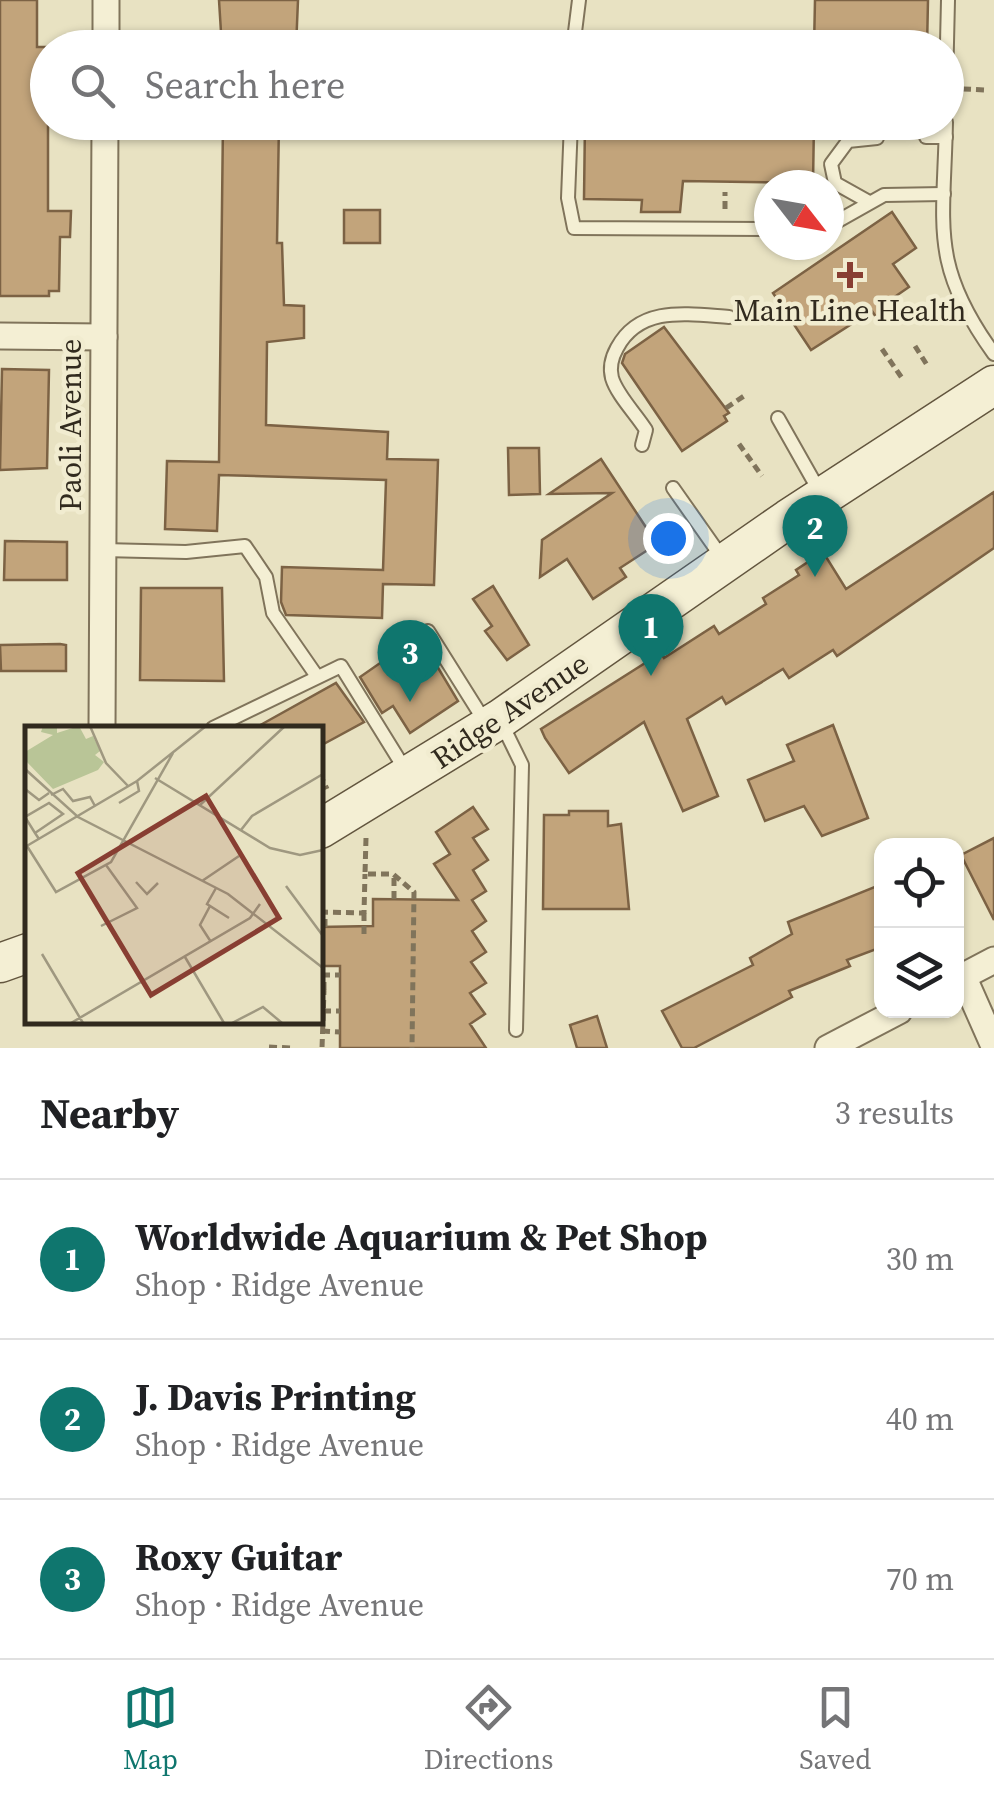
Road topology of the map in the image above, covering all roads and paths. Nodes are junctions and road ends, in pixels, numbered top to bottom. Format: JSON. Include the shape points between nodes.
{"nodes":[{"id":1,"x":106,"y":0,"type":"edge"},
{"id":2,"x":579,"y":0,"type":"edge"},
{"id":3,"x":948,"y":0,"type":"edge"},
{"id":4,"x":106,"y":30,"type":"edge"},
{"id":5,"x":575,"y":30,"type":"edge"},
{"id":6,"x":947,"y":30,"type":"edge"},
{"id":7,"x":964,"y":89,"type":"edge"},
{"id":8,"x":985,"y":90,"type":"dead end"},
{"id":9,"x":105,"y":140,"type":"edge"},
{"id":10,"x":570,"y":140,"type":"edge"},
{"id":11,"x":858,"y":140,"type":"edge"},
{"id":12,"x":946,"y":140,"type":"edge"},
{"id":13,"x":944,"y":194,"type":"junction"},
{"id":14,"x":869,"y":202,"type":"junction"},
{"id":15,"x":844,"y":217,"type":"edge"},
{"id":16,"x":754,"y":229,"type":"edge"},
{"id":17,"x":729,"y":317,"type":"dead end"},
{"id":18,"x":0,"y":336,"type":"edge"},
{"id":19,"x":104,"y":337,"type":"junction"},
{"id":20,"x":914,"y":346,"type":"dead end"},
{"id":21,"x":882,"y":349,"type":"dead end"},
{"id":22,"x":994,"y":354,"type":"edge"},
{"id":23,"x":928,"y":365,"type":"dead end"},
{"id":24,"x":904,"y":380,"type":"dead end"},
{"id":25,"x":994,"y":385,"type":"edge"},
{"id":26,"x":747,"y":394,"type":"dead end"},
{"id":27,"x":726,"y":408,"type":"dead end"},
{"id":28,"x":778,"y":418,"type":"dead end"},
{"id":29,"x":739,"y":444,"type":"dead end"},
{"id":30,"x":642,"y":445,"type":"dead end"},
{"id":31,"x":762,"y":476,"type":"dead end"},
{"id":32,"x":673,"y":488,"type":"dead end"},
{"id":33,"x":823,"y":497,"type":"junction"},
{"id":34,"x":103,"y":550,"type":"junction"},
{"id":35,"x":726,"y":563,"type":"junction"},
{"id":36,"x":428,"y":631,"type":"dead end"},
{"id":37,"x":316,"y":674,"type":"junction"},
{"id":38,"x":494,"y":723,"type":"junction"},
{"id":39,"x":102,"y":726,"type":"edge"},
{"id":40,"x":216,"y":726,"type":"edge"},
{"id":41,"x":410,"y":777,"type":"junction"},
{"id":42,"x":322,"y":778,"type":"edge"},
{"id":43,"x":324,"y":782,"type":"dead end"},
{"id":44,"x":322,"y":828,"type":"edge"},
{"id":45,"x":366,"y":838,"type":"dead end"},
{"id":46,"x":365,"y":874,"type":"junction"},
{"id":47,"x":394,"y":876,"type":"junction"},
{"id":48,"x":394,"y":899,"type":"dead end"},
{"id":49,"x":323,"y":912,"type":"edge"},
{"id":50,"x":364,"y":913,"type":"junction"},
{"id":51,"x":325,"y":927,"type":"dead end"},
{"id":52,"x":364,"y":934,"type":"dead end"},
{"id":53,"x":25,"y":954,"type":"edge"},
{"id":54,"x":994,"y":960,"type":"edge"},
{"id":55,"x":0,"y":963,"type":"edge"},
{"id":56,"x":340,"y":975,"type":"dead end"},
{"id":57,"x":404,"y":976,"type":"dead end"},
{"id":58,"x":413,"y":976,"type":"junction"},
{"id":59,"x":964,"y":976,"type":"edge"},
{"id":60,"x":964,"y":986,"type":"edge"},
{"id":61,"x":322,"y":991,"type":"edge"},
{"id":62,"x":323,"y":1011,"type":"junction"},
{"id":63,"x":340,"y":1011,"type":"dead end"},
{"id":64,"x":884,"y":1018,"type":"edge"},
{"id":65,"x":516,"y":1030,"type":"dead end"},
{"id":66,"x":322,"y":1032,"type":"junction"},
{"id":67,"x":340,"y":1032,"type":"dead end"},
{"id":68,"x":994,"y":1046,"type":"edge"},
{"id":69,"x":269,"y":1047,"type":"edge"},
{"id":70,"x":290,"y":1048,"type":"edge"},
{"id":71,"x":322,"y":1048,"type":"edge"},
{"id":72,"x":412,"y":1048,"type":"edge"},
{"id":73,"x":828,"y":1048,"type":"edge"}],
"edges":[{"from":1,"to":4,"type":"street"},
{"from":2,"to":5,"type":"lane"},
{"from":3,"to":6,"type":"lane"},
{"from":7,"to":8,"type":"path"},
{"from":9,"to":19,"type":"street","name":"Paoli Avenue"},
{"from":10,"to":16,"type":"lane","via":[[574,228]]},
{"from":11,"to":14,"type":"lane","via":[[848,141],[831,164],[843,191]]},
{"from":12,"to":13,"type":"lane"},
{"from":13,"to":14,"type":"lane","via":[[901,192]]},
{"from":13,"to":22,"type":"lane","via":[[948,276]]},
{"from":14,"to":15,"type":"lane"},
{"from":17,"to":30,"type":"lane","via":[[658,315],[620,342],[612,380],[646,430]]},
{"from":18,"to":19,"type":"street"},
{"from":19,"to":34,"type":"street","name":"Paoli Avenue"},
{"from":20,"to":23,"type":"path"},
{"from":21,"to":24,"type":"path"},
{"from":25,"to":33,"type":"main road","name":"Ridge Avenue"},
{"from":26,"to":27,"type":"path"},
{"from":28,"to":33,"type":"lane"},
{"from":29,"to":31,"type":"path"},
{"from":32,"to":35,"type":"lane"},
{"from":33,"to":35,"type":"main road","name":"Ridge Avenue"},
{"from":34,"to":37,"type":"lane","via":[[245,546],[266,577],[273,613]]},
{"from":34,"to":39,"type":"street","name":"Paoli Avenue"},
{"from":35,"to":38,"type":"main road","name":"Ridge Avenue"},
{"from":36,"to":38,"type":"lane"},
{"from":37,"to":40,"type":"lane"},
{"from":37,"to":41,"type":"lane","via":[[340,666]]},
{"from":38,"to":41,"type":"main road","name":"Ridge Avenue"},
{"from":38,"to":65,"type":"lane","via":[[522,765]]},
{"from":41,"to":44,"type":"main road","name":"Ridge Avenue"},
{"from":42,"to":43,"type":"path"},
{"from":45,"to":46,"type":"path"},
{"from":46,"to":47,"type":"path"},
{"from":46,"to":50,"type":"path"},
{"from":47,"to":48,"type":"path"},
{"from":47,"to":58,"type":"path","via":[[414,892]]},
{"from":49,"to":50,"type":"path"},
{"from":49,"to":51,"type":"path"},
{"from":50,"to":52,"type":"path"},
{"from":53,"to":55,"type":"main road"},
{"from":54,"to":59,"type":"street"},
{"from":56,"to":61,"type":"path","via":[[324,975]]},
{"from":57,"to":58,"type":"path"},
{"from":58,"to":72,"type":"path"},
{"from":60,"to":68,"type":"street"},
{"from":61,"to":62,"type":"path"},
{"from":62,"to":63,"type":"path"},
{"from":62,"to":66,"type":"path"},
{"from":64,"to":73,"type":"street"},
{"from":66,"to":67,"type":"path"},
{"from":66,"to":71,"type":"path"},
{"from":69,"to":70,"type":"path"}]}
